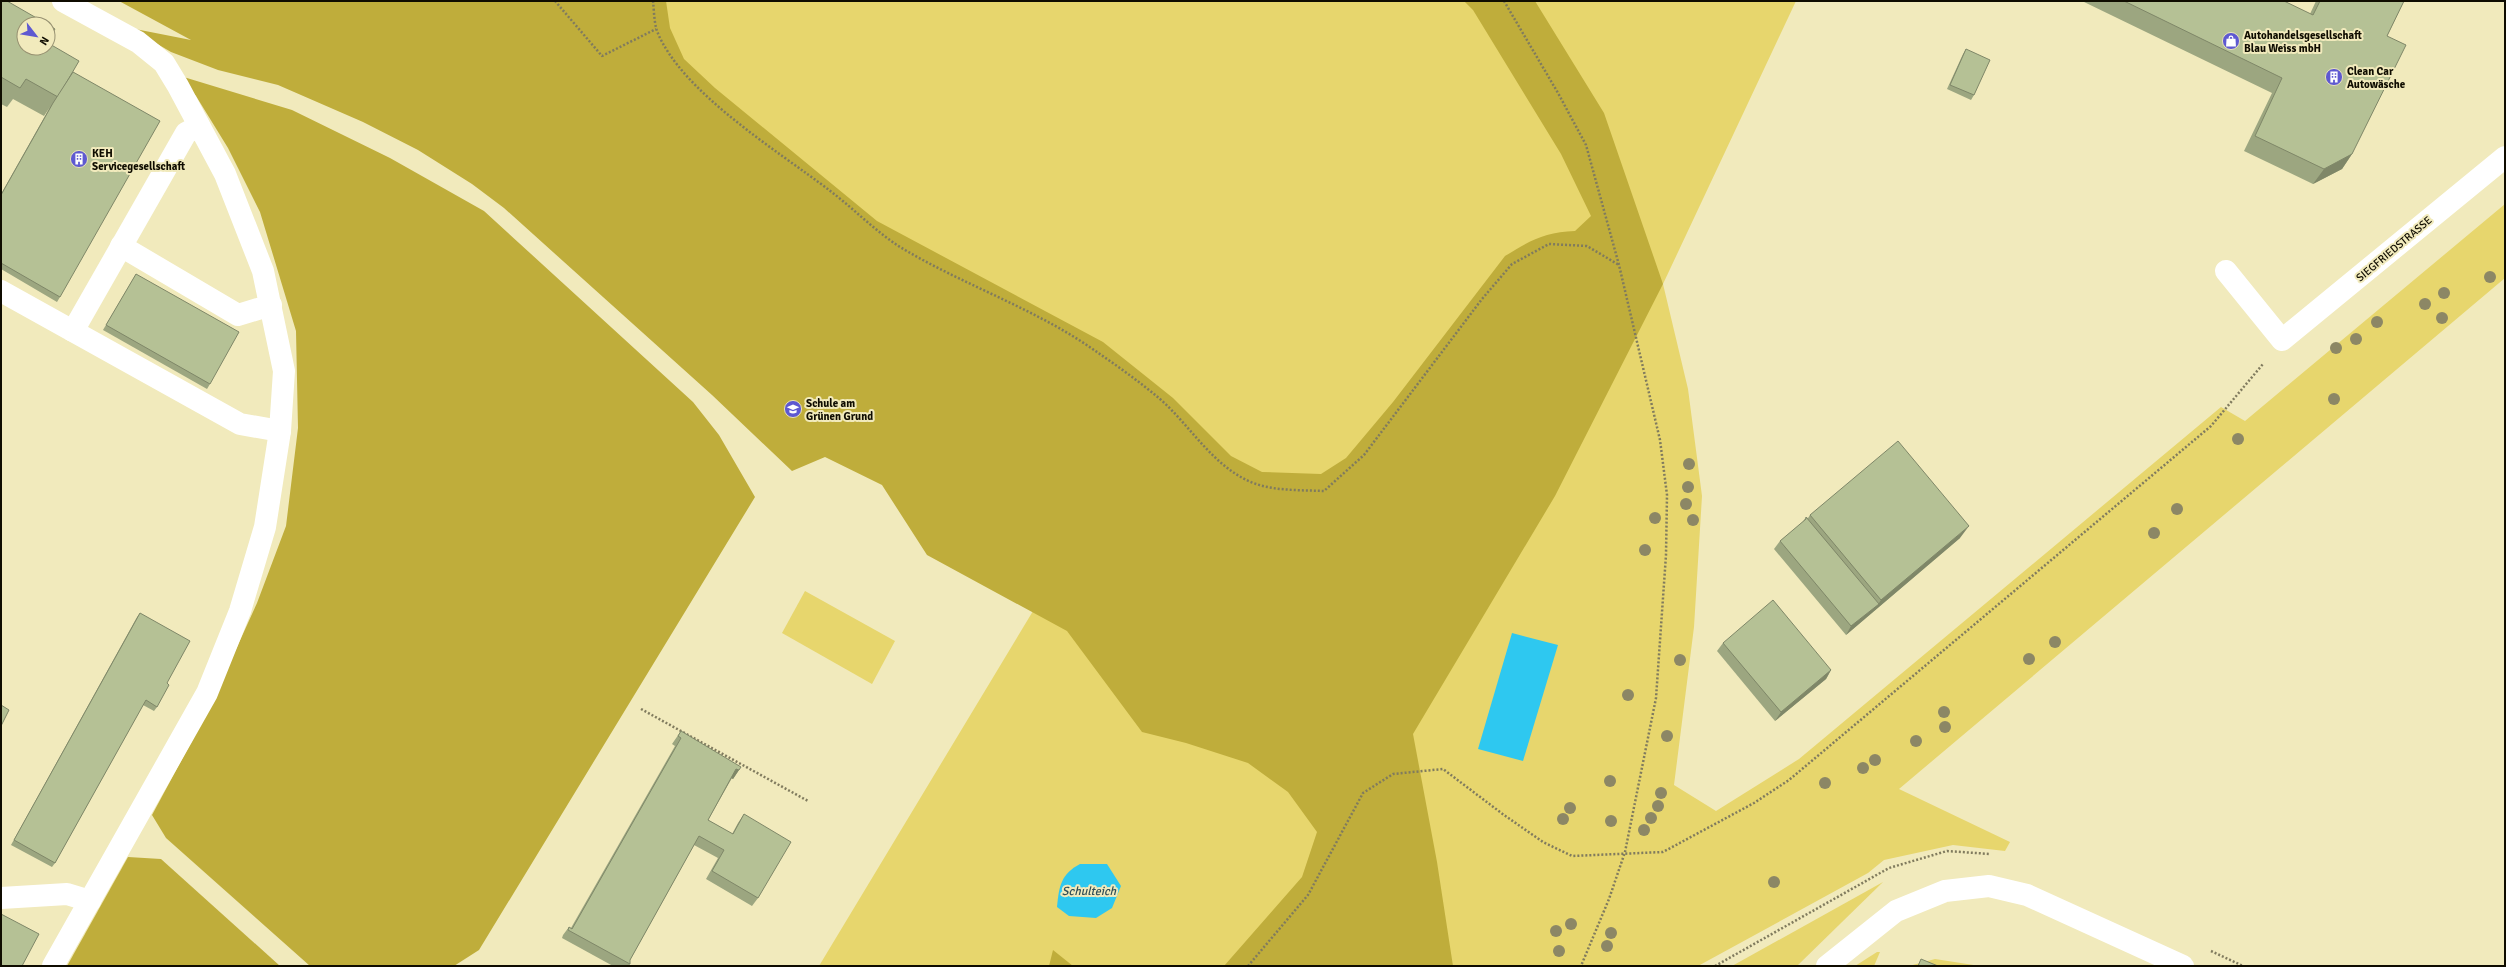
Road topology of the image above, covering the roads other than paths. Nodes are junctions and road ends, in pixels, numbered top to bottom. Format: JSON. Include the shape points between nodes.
{"nodes":[{"id":1,"x":63,"y":1,"type":"edge"},
{"id":2,"x":199,"y":126,"type":"junction"},
{"id":3,"x":2505,"y":157,"type":"edge"},
{"id":4,"x":120,"y":246,"type":"junction"},
{"id":5,"x":2226,"y":271,"type":"dead end"},
{"id":6,"x":1,"y":291,"type":"edge"},
{"id":7,"x":271,"y":306,"type":"junction"},
{"id":8,"x":73,"y":331,"type":"junction"},
{"id":9,"x":280,"y":431,"type":"junction"},
{"id":10,"x":1,"y":898,"type":"edge"},
{"id":11,"x":90,"y":901,"type":"junction"},
{"id":12,"x":53,"y":966,"type":"edge"},
{"id":13,"x":1827,"y":966,"type":"edge"},
{"id":14,"x":2183,"y":966,"type":"edge"}],
"edges":[{"from":1,"to":2,"type":"lane","via":[[138,42],[164,63]]},
{"from":2,"to":4,"type":"lane","via":[[186,133]]},
{"from":2,"to":7,"type":"lane","via":[[225,174],[264,271]]},
{"from":3,"to":5,"type":"lane","name":"SIEGFRIEDSTRASSE","via":[[2282,340]]},
{"from":4,"to":7,"type":"lane","via":[[238,315]]},
{"from":4,"to":8,"type":"lane"},
{"from":6,"to":8,"type":"lane"},
{"from":7,"to":9,"type":"lane","via":[[284,371]]},
{"from":8,"to":9,"type":"lane","via":[[240,424]]},
{"from":9,"to":11,"type":"lane","via":[[265,527],[240,611],[210,685]]},
{"from":10,"to":11,"type":"lane","via":[[67,894]]},
{"from":11,"to":12,"type":"lane"},
{"from":13,"to":14,"type":"lane","via":[[1896,911],[1945,891],[1989,886],[2027,894]]}]}
